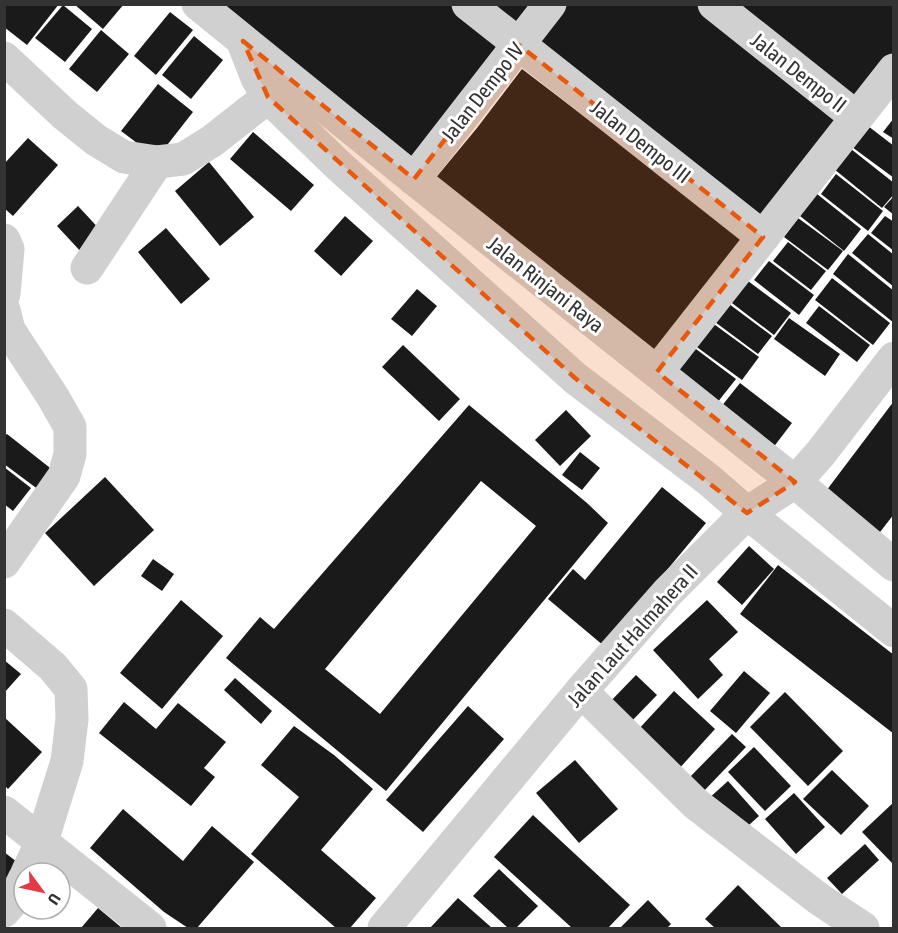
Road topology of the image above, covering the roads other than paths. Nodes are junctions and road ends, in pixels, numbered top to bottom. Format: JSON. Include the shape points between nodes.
{"nodes":[{"id":1,"x":198,"y":4,"type":"edge"},
{"id":2,"x":468,"y":4,"type":"edge"},
{"id":3,"x":550,"y":4,"type":"edge"},
{"id":4,"x":714,"y":4,"type":"edge"},
{"id":5,"x":243,"y":41,"type":"junction"},
{"id":6,"x":519,"y":45,"type":"junction"},
{"id":7,"x":4,"y":58,"type":"edge"},
{"id":8,"x":894,"y":70,"type":"edge"},
{"id":9,"x":268,"y":97,"type":"junction"},
{"id":10,"x":856,"y":117,"type":"junction"},
{"id":11,"x":157,"y":162,"type":"junction"},
{"id":12,"x":414,"y":179,"type":"junction"},
{"id":13,"x":763,"y":237,"type":"junction"},
{"id":14,"x":4,"y":240,"type":"edge"},
{"id":15,"x":87,"y":268,"type":"dead end"},
{"id":16,"x":4,"y":294,"type":"edge"},
{"id":17,"x":6,"y":325,"type":"edge"},
{"id":18,"x":894,"y":358,"type":"edge"},
{"id":19,"x":657,"y":372,"type":"junction"},
{"id":20,"x":795,"y":482,"type":"junction"},
{"id":21,"x":747,"y":513,"type":"junction"},
{"id":22,"x":4,"y":562,"type":"edge"},
{"id":23,"x":894,"y":565,"type":"edge"},
{"id":24,"x":4,"y":625,"type":"edge"},
{"id":25,"x":894,"y":631,"type":"edge"},
{"id":26,"x":581,"y":691,"type":"junction"},
{"id":27,"x":4,"y":812,"type":"edge"},
{"id":28,"x":42,"y":841,"type":"junction"},
{"id":29,"x":33,"y":861,"type":"edge"},
{"id":30,"x":150,"y":928,"type":"edge"},
{"id":31,"x":384,"y":928,"type":"edge"},
{"id":32,"x":863,"y":928,"type":"edge"}],
"edges":[{"from":1,"to":5,"type":"street","name":"Jalan Rinjani Raya"},
{"from":2,"to":6,"type":"street","name":"Jalan Dempo III"},
{"from":3,"to":6,"type":"street","name":"Jalan Dempo IV"},
{"from":4,"to":10,"type":"street","name":"Jalan Dempo II"},
{"from":5,"to":9,"type":"street"},
{"from":5,"to":12,"type":"street","name":"Jalan Rinjani Raya"},
{"from":6,"to":12,"type":"street","name":"Jalan Dempo IV"},
{"from":6,"to":13,"type":"street","name":"Jalan Dempo III"},
{"from":7,"to":11,"type":"street","via":[[96,140],[124,157]]},
{"from":8,"to":10,"type":"street"},
{"from":9,"to":11,"type":"street","via":[[183,159]]},
{"from":9,"to":21,"type":"street","via":[[575,378]]},
{"from":10,"to":13,"type":"street"},
{"from":11,"to":15,"type":"street"},
{"from":12,"to":19,"type":"street","name":"Jalan Rinjani Raya"},
{"from":13,"to":19,"type":"street"},
{"from":14,"to":16,"type":"street","via":[[8,249]]},
{"from":17,"to":22,"type":"street","via":[[70,428],[70,454],[64,476]]},
{"from":18,"to":20,"type":"street","name":"Jalan Laut Halmahera II"},
{"from":19,"to":20,"type":"street","name":"Jalan Rinjani Raya"},
{"from":20,"to":21,"type":"street","name":"Jalan Laut Halmahera II"},
{"from":20,"to":23,"type":"street","name":"Jalan Rinjani Raya"},
{"from":21,"to":25,"type":"street"},
{"from":21,"to":26,"type":"street","name":"Jalan Laut Halmahera II","via":[[668,592]]},
{"from":24,"to":28,"type":"street","via":[[53,667],[71,689],[67,761]]},
{"from":26,"to":31,"type":"street","name":"Jalan Laut Halmahera II"},
{"from":26,"to":32,"type":"street","via":[[696,804]]},
{"from":27,"to":28,"type":"street"},
{"from":28,"to":29,"type":"street"},
{"from":28,"to":30,"type":"street"}]}
